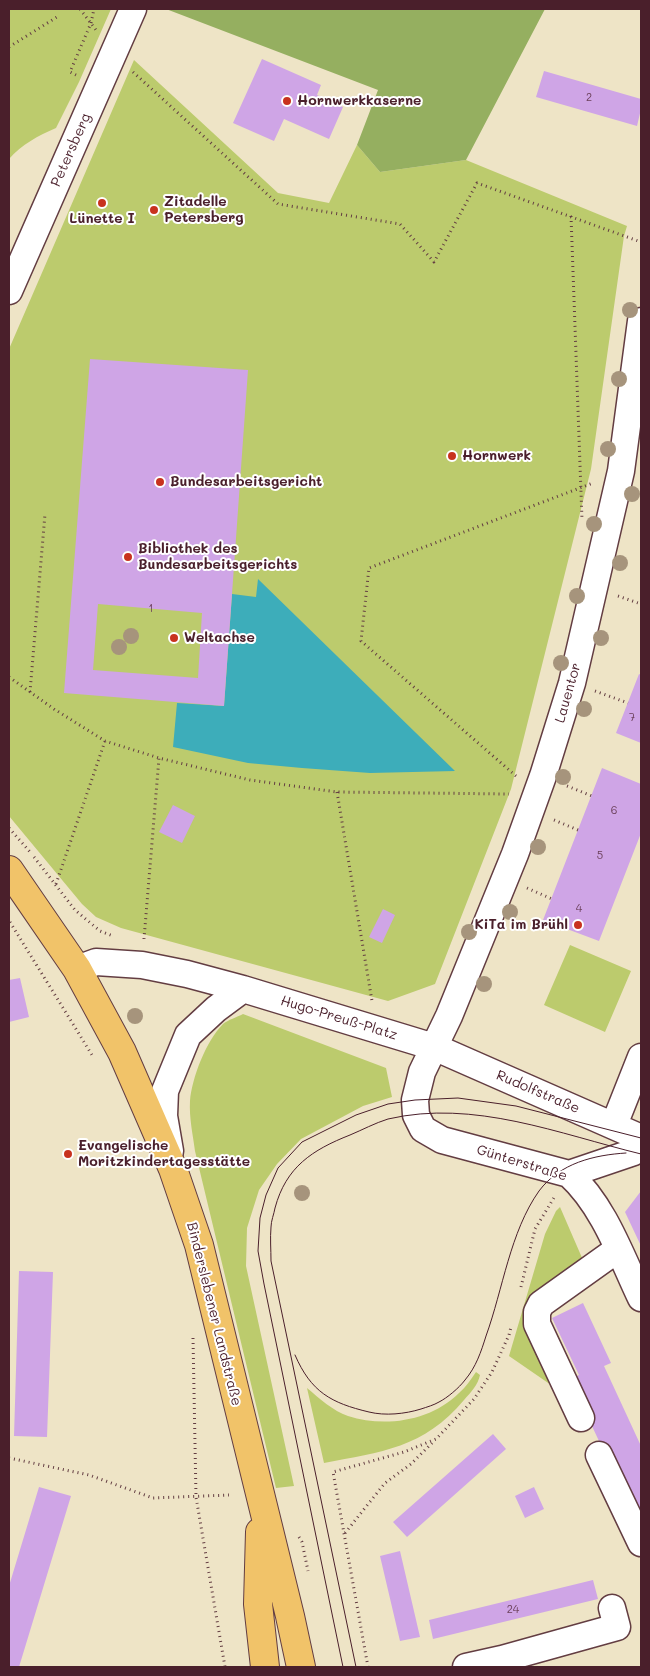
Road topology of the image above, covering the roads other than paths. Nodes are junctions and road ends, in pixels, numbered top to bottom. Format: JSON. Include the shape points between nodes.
{"nodes":[{"id":1,"x":133,"y":9,"type":"edge"},
{"id":2,"x":9,"y":291,"type":"edge"},
{"id":3,"x":641,"y":321,"type":"edge"},
{"id":4,"x":13,"y":882,"type":"edge"},
{"id":5,"x":77,"y":969,"type":"junction"},
{"id":6,"x":243,"y":989,"type":"junction"},
{"id":7,"x":434,"y":1047,"type":"junction"},
{"id":8,"x":641,"y":1057,"type":"edge"},
{"id":9,"x":614,"y":1125,"type":"junction"},
{"id":10,"x":641,"y":1139,"type":"edge"},
{"id":11,"x":173,"y":1169,"type":"junction"},
{"id":12,"x":569,"y":1174,"type":"junction"},
{"id":13,"x":618,"y":1250,"type":"junction"},
{"id":14,"x":641,"y":1298,"type":"edge"},
{"id":15,"x":581,"y":1418,"type":"dead end"},
{"id":16,"x":599,"y":1455,"type":"dead end"},
{"id":17,"x":261,"y":1501,"type":"junction"},
{"id":18,"x":641,"y":1543,"type":"edge"},
{"id":19,"x":612,"y":1608,"type":"dead end"},
{"id":20,"x":503,"y":1663,"type":"edge"},
{"id":21,"x":265,"y":1667,"type":"edge"},
{"id":22,"x":301,"y":1667,"type":"edge"},
{"id":23,"x":466,"y":1667,"type":"edge"}],
"edges":[{"from":1,"to":2,"type":"street","name":"Petersberg"},
{"from":3,"to":7,"type":"street","name":"Lauentor","via":[[621,472],[572,683],[537,795],[505,880]]},
{"from":4,"to":5,"type":"main road","name":"Binderslebener Landstraße"},
{"from":5,"to":6,"type":"street","name":"Hugo-Preuß-Platz","via":[[96,962],[142,964]]},
{"from":5,"to":11,"type":"main road","name":"Binderslebener Landstraße","via":[[122,1052]]},
{"from":6,"to":7,"type":"street","name":"Hugo-Preuß-Platz"},
{"from":6,"to":11,"type":"street","via":[[188,1035],[175,1064],[165,1091],[164,1116]]},
{"from":7,"to":9,"type":"street","name":"Rudolfstraße"},
{"from":7,"to":12,"type":"street","name":"Günterstraße","via":[[422,1072],[415,1100],[416,1115],[440,1150]]},
{"from":8,"to":9,"type":"street"},
{"from":9,"to":10,"type":"street","name":"Rudolfstraße"},
{"from":10,"to":12,"type":"street","via":[[634,1152]]},
{"from":11,"to":17,"type":"main road","name":"Binderslebener Landstraße","via":[[199,1245]]},
{"from":12,"to":13,"type":"street","name":"Günterstraße","via":[[596,1204]]},
{"from":13,"to":14,"type":"street","name":"Günterstraße"},
{"from":13,"to":15,"type":"street","via":[[541,1304],[537,1312],[537,1324]]},
{"from":16,"to":18,"type":"street"},
{"from":17,"to":21,"type":"main road","name":"Binderslebener Landstraße","via":[[258,1604]]},
{"from":17,"to":22,"type":"main road","name":"Binderslebener Landstraße"},
{"from":19,"to":20,"type":"street","via":[[617,1627]]},
{"from":20,"to":23,"type":"street"}]}
